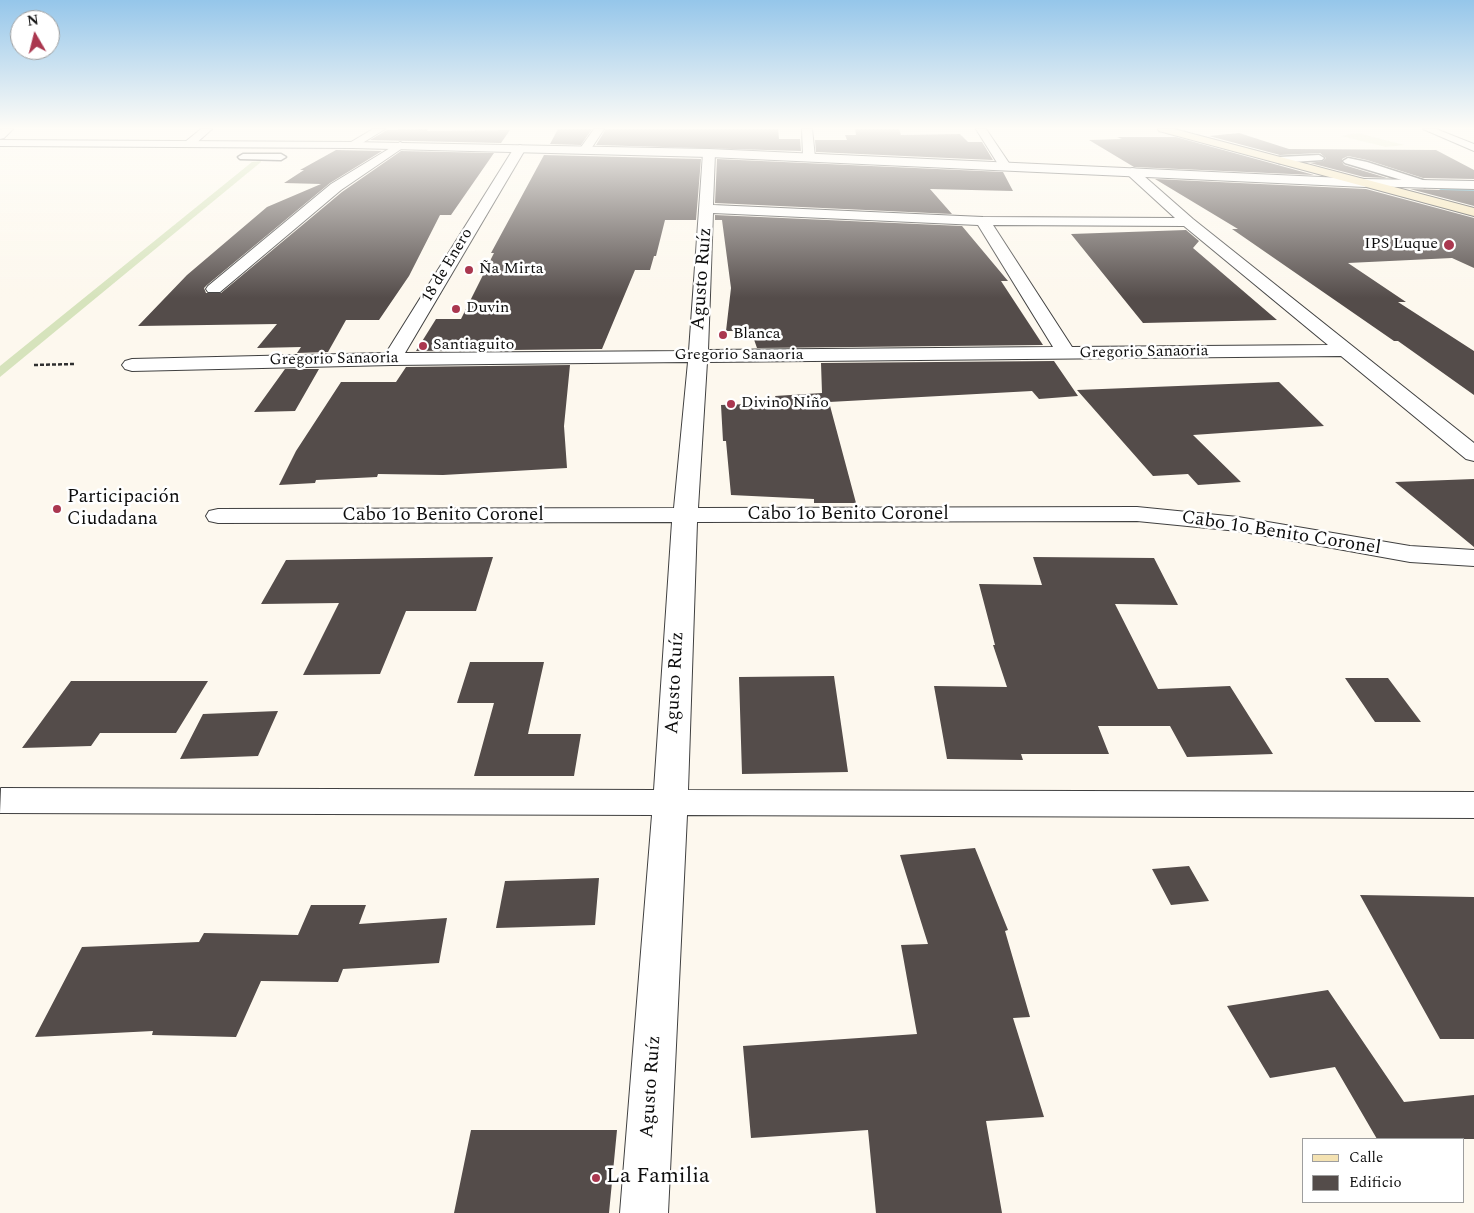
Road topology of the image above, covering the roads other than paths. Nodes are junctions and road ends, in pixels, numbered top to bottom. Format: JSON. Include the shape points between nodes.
{"nodes":[{"id":1,"x":338,"y":186,"type":"edge"},
{"id":2,"x":497,"y":186,"type":"edge"},
{"id":3,"x":708,"y":186,"type":"edge"},
{"id":4,"x":1147,"y":186,"type":"edge"},
{"id":5,"x":1376,"y":186,"type":"edge"},
{"id":6,"x":707,"y":210,"type":"junction"},
{"id":7,"x":1474,"y":212,"type":"edge"},
{"id":8,"x":983,"y":221,"type":"junction"},
{"id":9,"x":1188,"y":222,"type":"junction"},
{"id":10,"x":214,"y":288,"type":"dead end"},
{"id":11,"x":1346,"y":350,"type":"junction"},
{"id":12,"x":1067,"y":354,"type":"junction"},
{"id":13,"x":698,"y":356,"type":"junction"},
{"id":14,"x":392,"y":359,"type":"junction"},
{"id":15,"x":132,"y":365,"type":"dead end"},
{"id":16,"x":1474,"y":454,"type":"edge"},
{"id":17,"x":685,"y":515,"type":"junction"},
{"id":18,"x":218,"y":516,"type":"dead end"},
{"id":19,"x":1474,"y":558,"type":"edge"},
{"id":20,"x":1,"y":801,"type":"edge"},
{"id":21,"x":670,"y":803,"type":"junction"},
{"id":22,"x":1474,"y":805,"type":"edge"},
{"id":23,"x":644,"y":1213,"type":"edge"}],
"edges":[{"from":1,"to":10,"type":"street"},
{"from":2,"to":14,"type":"street","name":"18 de Enero"},
{"from":3,"to":6,"type":"street","name":"Agusto Ruíz"},
{"from":4,"to":9,"type":"street"},
{"from":5,"to":7,"type":"main road"},
{"from":6,"to":8,"type":"street"},
{"from":6,"to":13,"type":"street","name":"Agusto Ruíz"},
{"from":8,"to":9,"type":"street"},
{"from":8,"to":12,"type":"street"},
{"from":9,"to":11,"type":"street"},
{"from":11,"to":12,"type":"street","name":"Gregorio Sanaoria"},
{"from":11,"to":16,"type":"street"},
{"from":12,"to":13,"type":"street","name":"Gregorio Sanaoria"},
{"from":13,"to":14,"type":"street","name":"Gregorio Sanaoria"},
{"from":13,"to":17,"type":"street","name":"Agusto Ruíz"},
{"from":14,"to":15,"type":"street","name":"Gregorio Sanaoria"},
{"from":17,"to":18,"type":"street","name":"Cabo 1o Benito Coronel"},
{"from":17,"to":19,"type":"street","name":"Cabo 1o Benito Coronel","via":[[1137,514],[1238,524],[1410,554]]},
{"from":17,"to":21,"type":"street","name":"Agusto Ruíz"},
{"from":20,"to":21,"type":"street"},
{"from":21,"to":22,"type":"street"},
{"from":21,"to":23,"type":"street","name":"Agusto Ruíz"}]}
